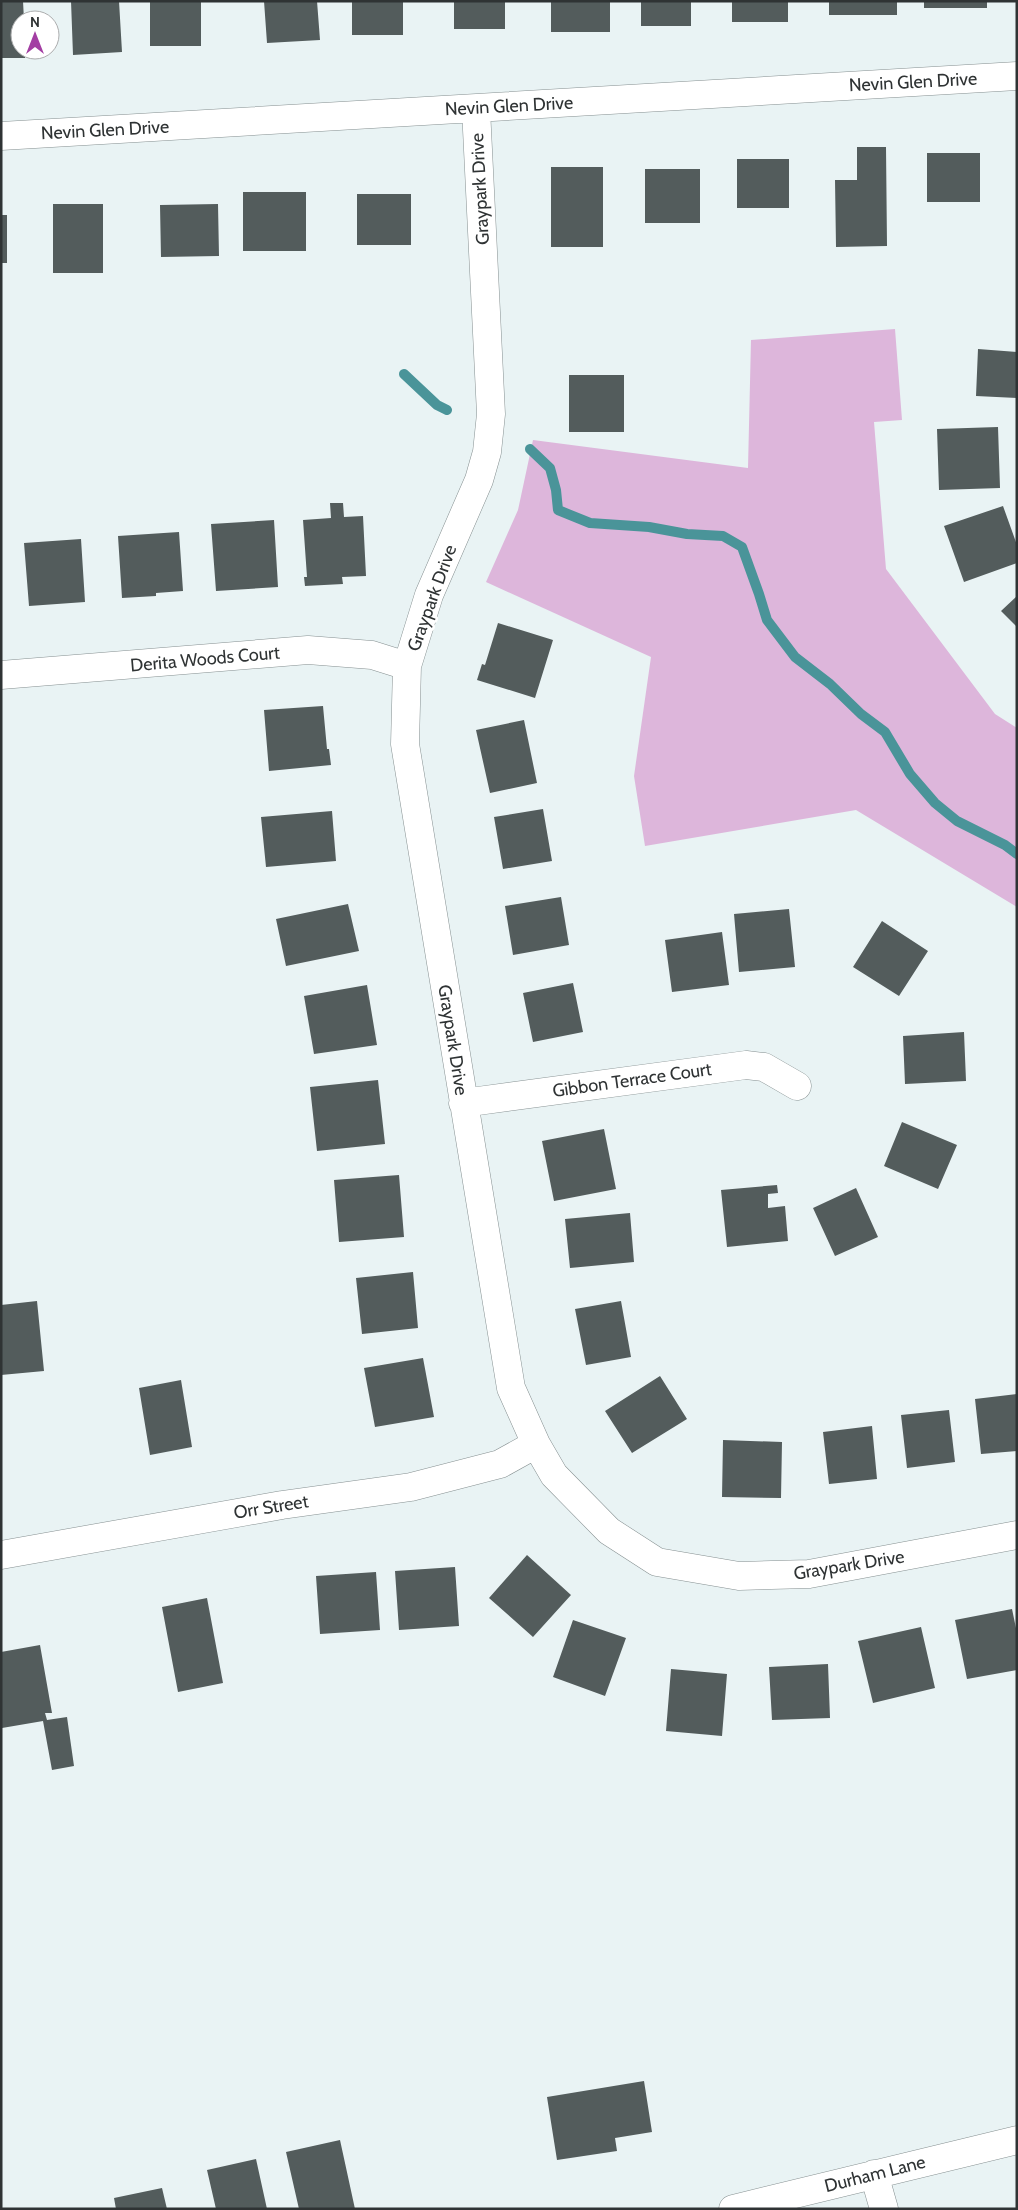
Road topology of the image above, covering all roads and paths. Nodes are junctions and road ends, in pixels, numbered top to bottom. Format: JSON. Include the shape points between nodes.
{"nodes":[{"id":1,"x":1017,"y":76,"type":"edge"},
{"id":2,"x":476,"y":109,"type":"junction"},
{"id":3,"x":1,"y":136,"type":"edge"},
{"id":4,"x":407,"y":666,"type":"junction"},
{"id":5,"x":1,"y":676,"type":"edge"},
{"id":6,"x":796,"y":1086,"type":"dead end"},
{"id":7,"x":463,"y":1103,"type":"junction"},
{"id":8,"x":536,"y":1444,"type":"junction"},
{"id":9,"x":1017,"y":1535,"type":"edge"},
{"id":10,"x":1,"y":1555,"type":"edge"},
{"id":11,"x":1017,"y":2140,"type":"edge"},
{"id":12,"x":874,"y":2174,"type":"junction"},
{"id":13,"x":733,"y":2209,"type":"edge"},
{"id":14,"x":884,"y":2209,"type":"edge"}],
"edges":[{"from":1,"to":2,"type":"street","name":"Nevin Glen Drive"},
{"from":2,"to":3,"type":"street","name":"Nevin Glen Drive"},
{"from":2,"to":4,"type":"street","name":"Graypark Drive","via":[[491,414],[487,452],[479,480],[429,595]]},
{"from":4,"to":5,"type":"street","name":"Derita Woods Court","via":[[372,655],[308,650]]},
{"from":4,"to":7,"type":"street","name":"Graypark Drive","via":[[406,744]]},
{"from":6,"to":7,"type":"street","name":"Gibbon Terrace Court","via":[[764,1067],[746,1065]]},
{"from":7,"to":8,"type":"street","name":"Graypark Drive","via":[[511,1388]]},
{"from":8,"to":9,"type":"street","name":"Graypark Drive","via":[[554,1475],[609,1531],[657,1562],[739,1576],[809,1574]]},
{"from":8,"to":10,"type":"street","name":"Orr Street","via":[[500,1464],[411,1487],[282,1505]]},
{"from":11,"to":12,"type":"street","name":"Durham Lane"},
{"from":12,"to":13,"type":"street","name":"Durham Lane"},
{"from":12,"to":14,"type":"street"}]}
